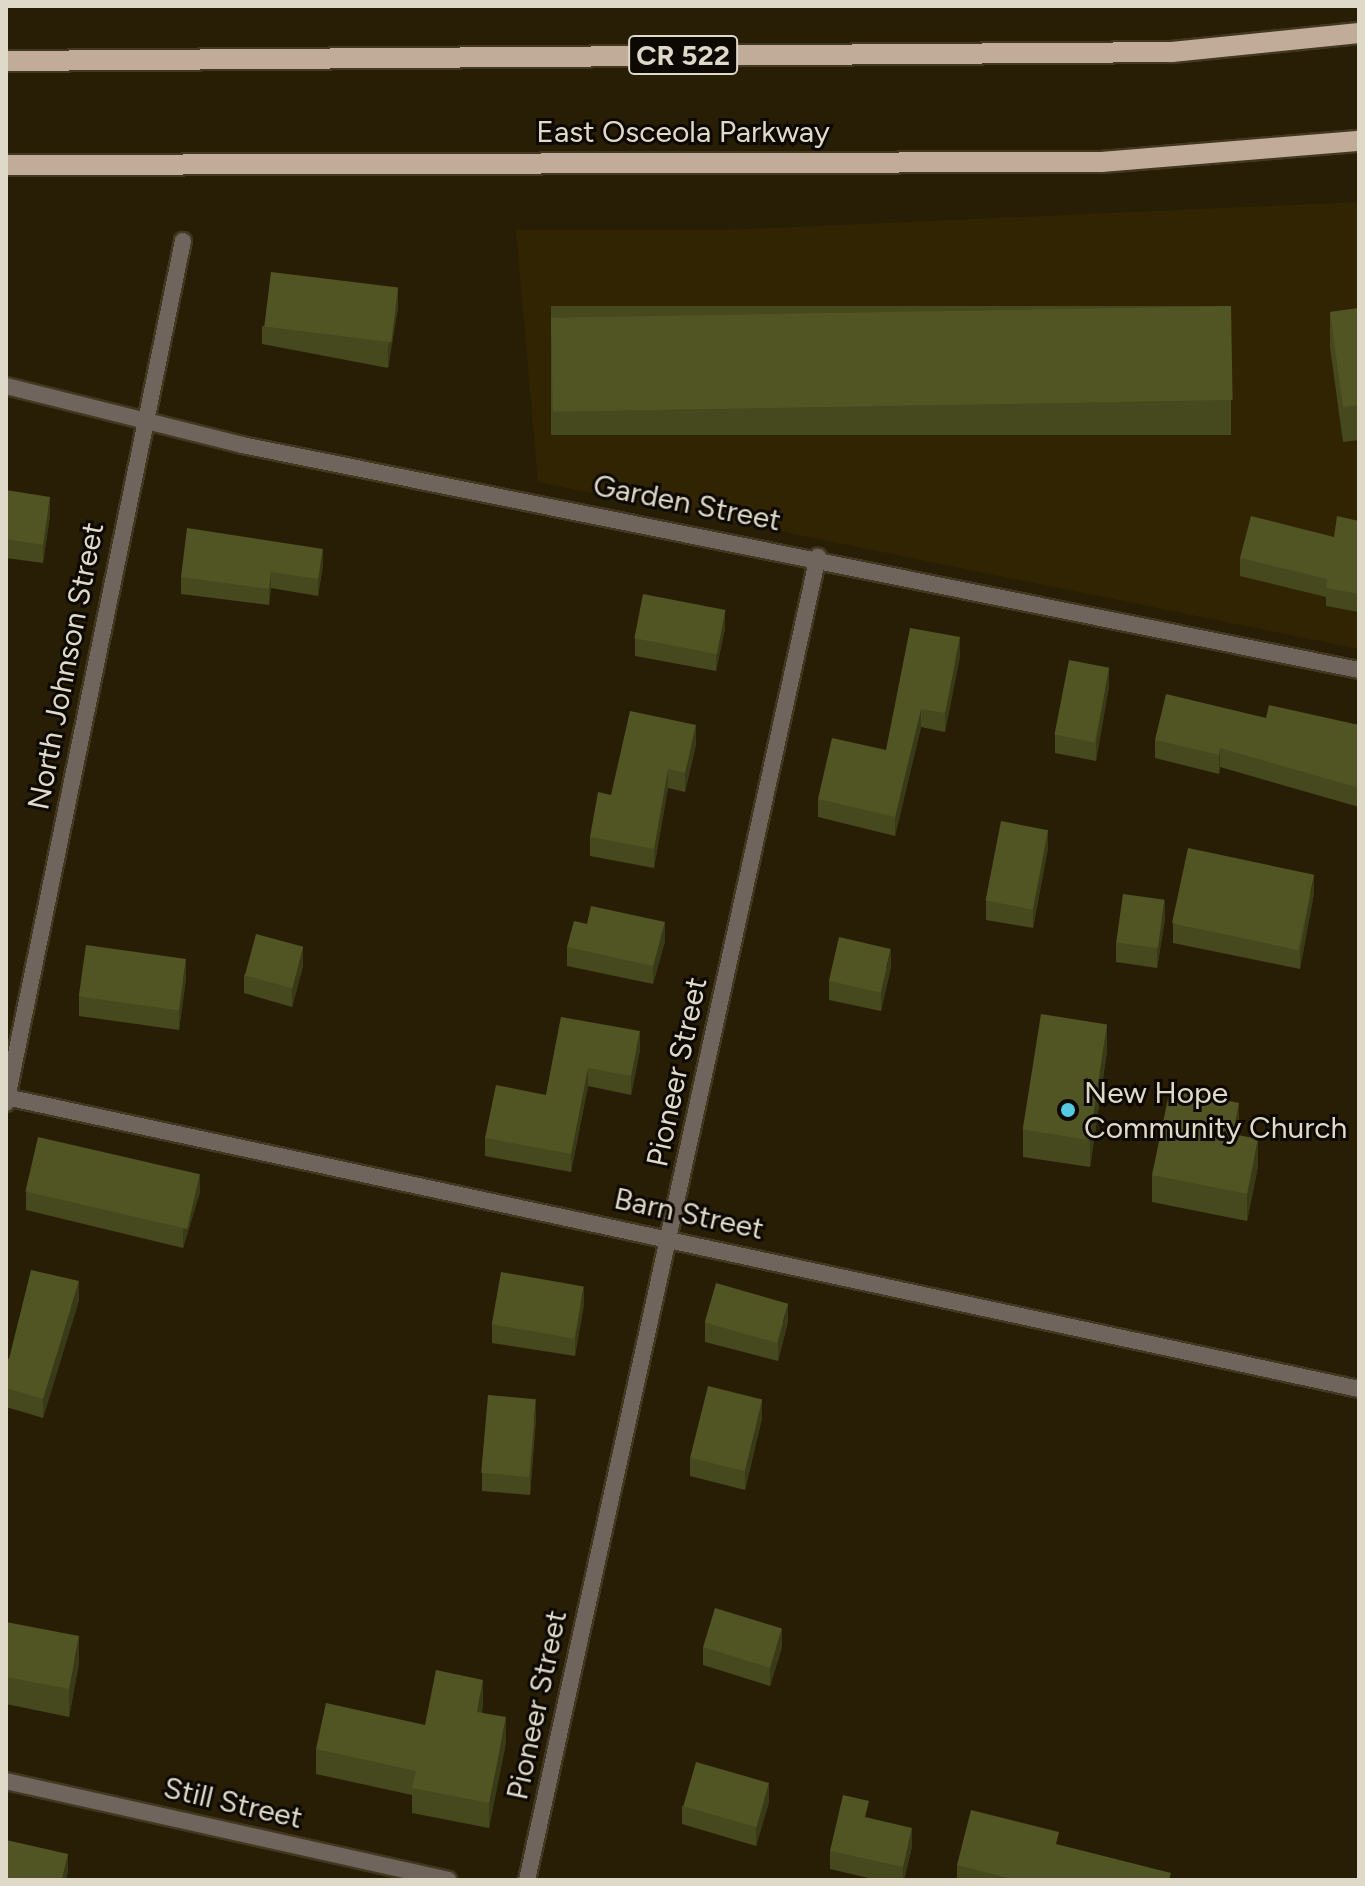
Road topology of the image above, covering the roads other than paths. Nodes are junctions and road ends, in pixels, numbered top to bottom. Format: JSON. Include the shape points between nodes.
{"nodes":[{"id":1,"x":1359,"y":33,"type":"edge"},
{"id":2,"x":6,"y":61,"type":"edge"},
{"id":3,"x":1359,"y":141,"type":"edge"},
{"id":4,"x":6,"y":165,"type":"edge"},
{"id":5,"x":183,"y":241,"type":"dead end"},
{"id":6,"x":6,"y":386,"type":"edge"},
{"id":7,"x":145,"y":417,"type":"junction"},
{"id":8,"x":818,"y":557,"type":"junction"},
{"id":9,"x":1359,"y":670,"type":"edge"},
{"id":10,"x":6,"y":1099,"type":"edge"},
{"id":11,"x":669,"y":1238,"type":"junction"},
{"id":12,"x":1359,"y":1389,"type":"edge"},
{"id":13,"x":6,"y":1781,"type":"edge"},
{"id":14,"x":448,"y":1880,"type":"edge"},
{"id":15,"x":527,"y":1880,"type":"edge"}],
"edges":[{"from":1,"to":2,"type":"main road","number":"CR 522","via":[[1172,52]]},
{"from":3,"to":4,"type":"main road","name":"East Osceola Parkway","via":[[1102,162]]},
{"from":5,"to":7,"type":"street","name":"North Johnson Street"},
{"from":6,"to":7,"type":"street","name":"Garden Street"},
{"from":7,"to":8,"type":"street","name":"Garden Street","via":[[242,445]]},
{"from":7,"to":10,"type":"street","name":"North Johnson Street"},
{"from":8,"to":9,"type":"street","name":"Garden Street"},
{"from":8,"to":11,"type":"street","name":"Pioneer Street"},
{"from":10,"to":11,"type":"street","name":"Barn Street"},
{"from":11,"to":12,"type":"street","name":"Barn Street"},
{"from":11,"to":15,"type":"street","name":"Pioneer Street"},
{"from":13,"to":14,"type":"street","name":"Still Street"}]}
